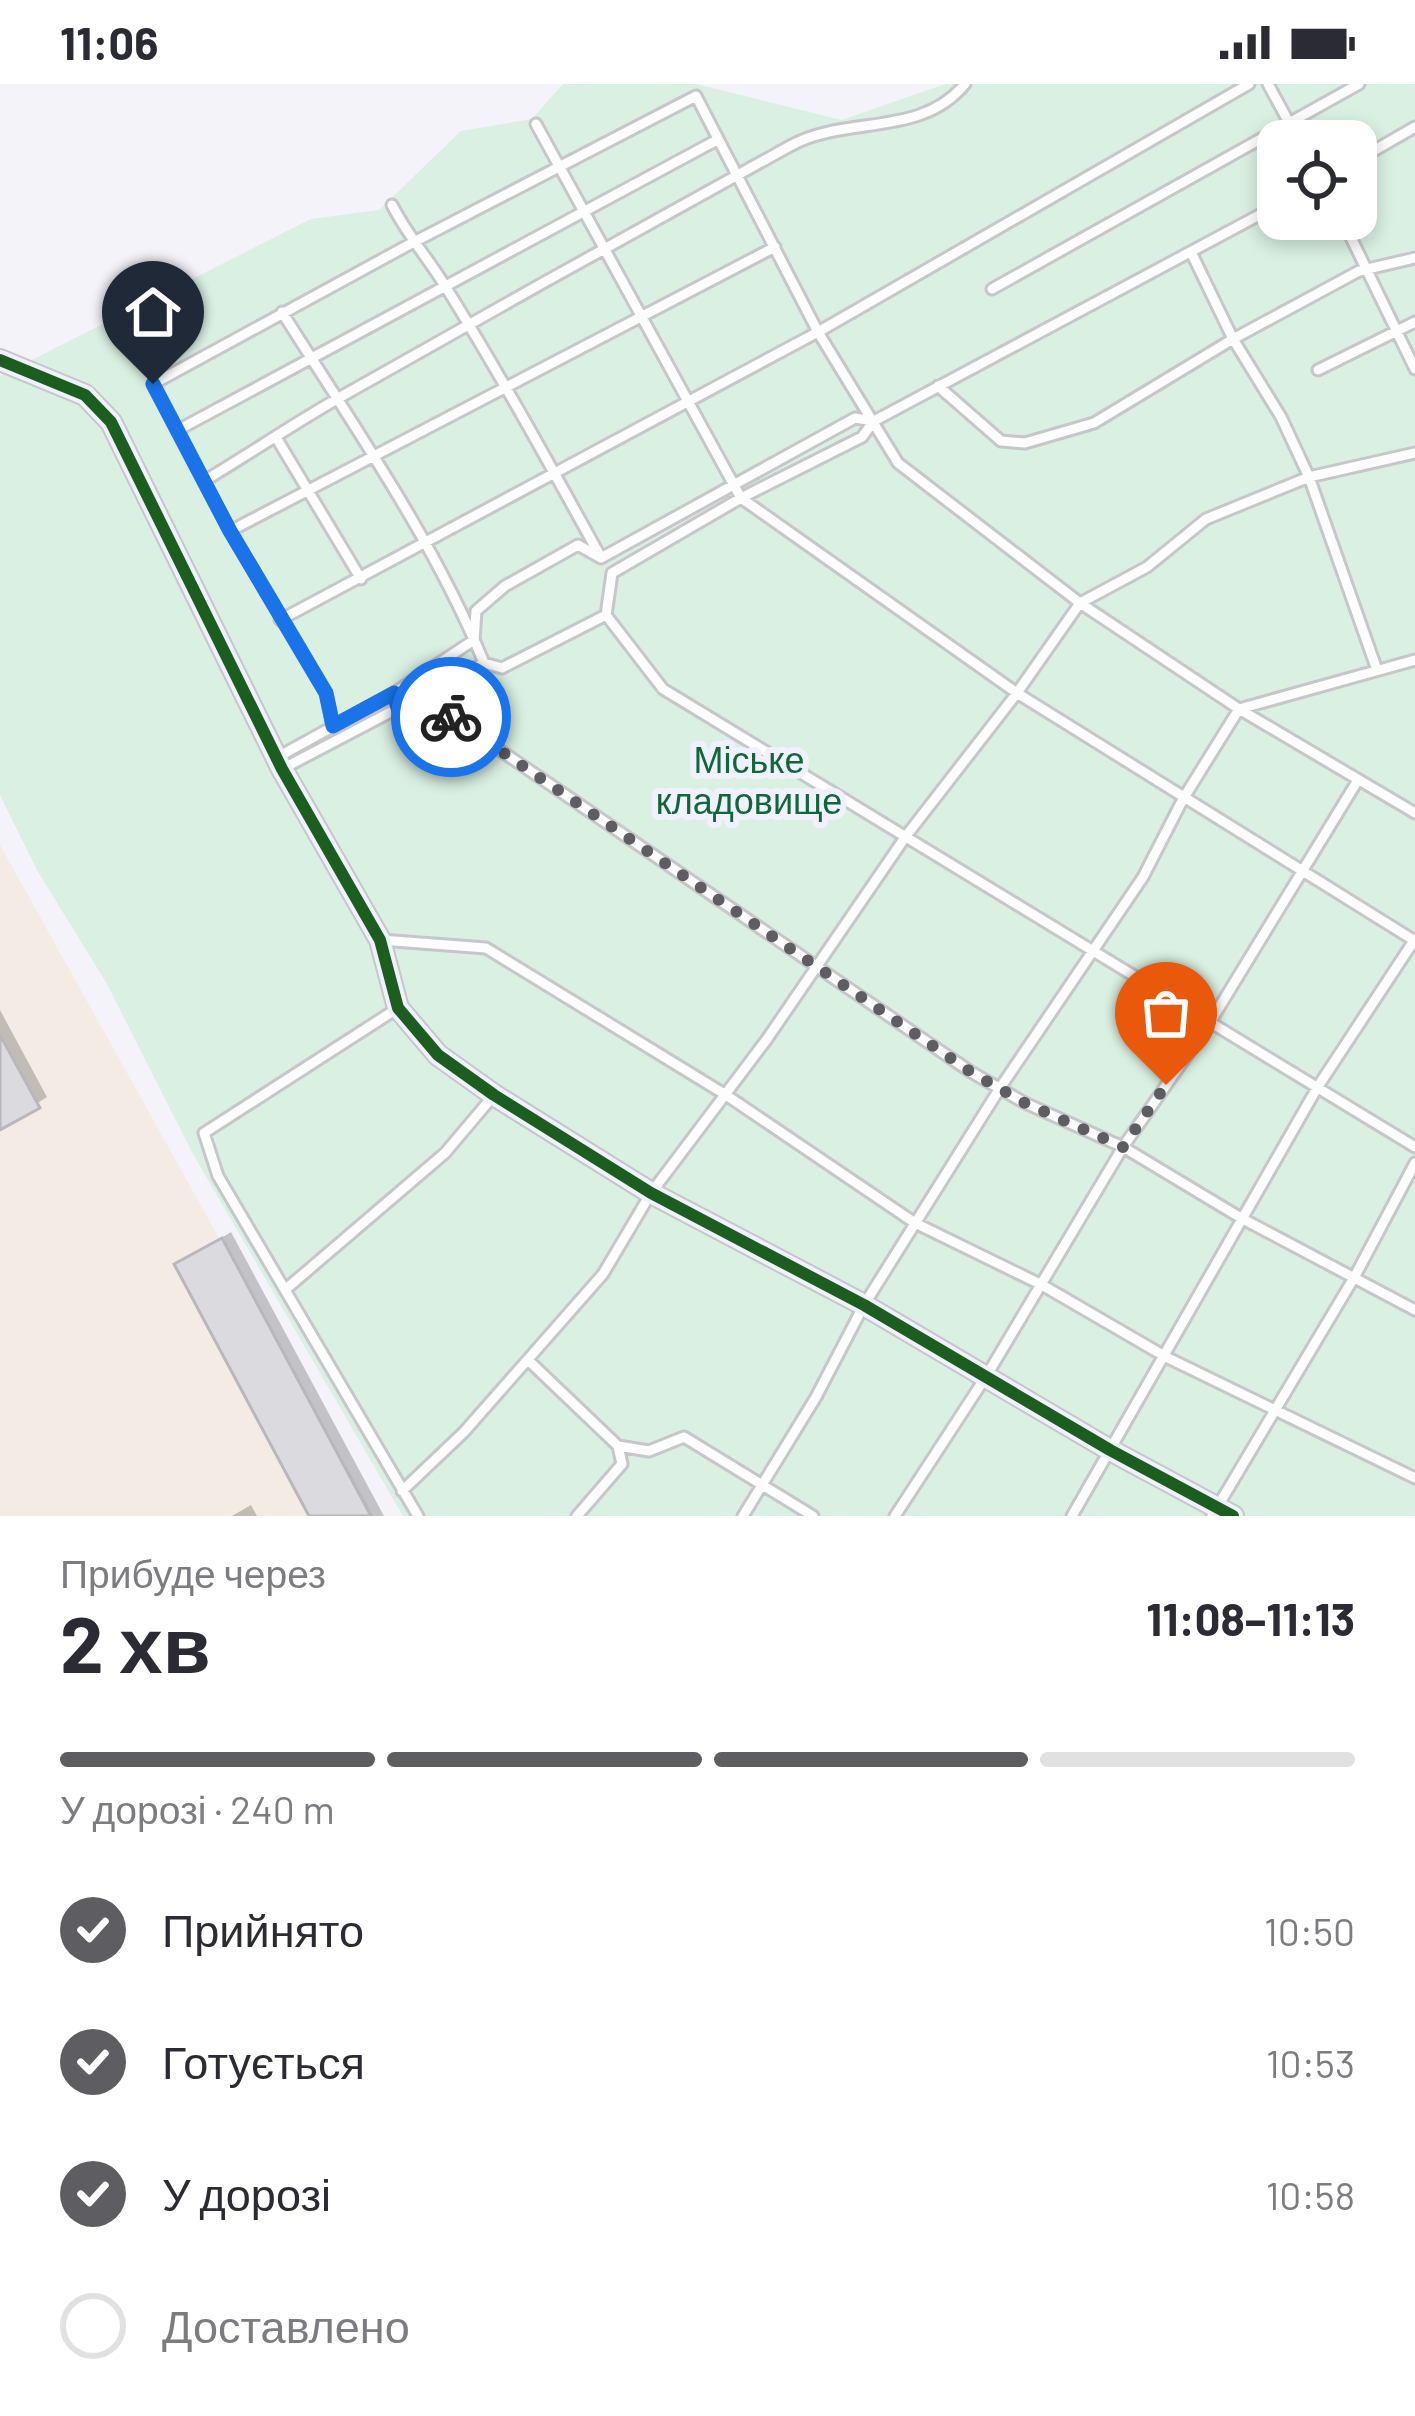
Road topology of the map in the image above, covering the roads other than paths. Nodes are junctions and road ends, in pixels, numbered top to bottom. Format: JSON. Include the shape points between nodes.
{"nodes":[{"id":1,"x":965,"y":84,"type":"edge"},
{"id":2,"x":1249,"y":84,"type":"edge"},
{"id":3,"x":1268,"y":84,"type":"edge"},
{"id":4,"x":1359,"y":84,"type":"edge"},
{"id":5,"x":1287,"y":120,"type":"edge"},
{"id":6,"x":1296,"y":120,"type":"edge"},
{"id":7,"x":536,"y":124,"type":"dead end"},
{"id":8,"x":1415,"y":127,"type":"edge"},
{"id":9,"x":717,"y":140,"type":"junction"},
{"id":10,"x":1257,"y":142,"type":"edge"},
{"id":11,"x":1377,"y":149,"type":"edge"},
{"id":12,"x":559,"y":165,"type":"junction"},
{"id":13,"x":735,"y":176,"type":"junction"},
{"id":14,"x":392,"y":205,"type":"dead end"},
{"id":15,"x":584,"y":214,"type":"junction"},
{"id":16,"x":1257,"y":216,"type":"edge"},
{"id":17,"x":1353,"y":240,"type":"edge"},
{"id":18,"x":412,"y":243,"type":"junction"},
{"id":19,"x":605,"y":246,"type":"junction"},
{"id":20,"x":775,"y":248,"type":"junction"},
{"id":21,"x":1191,"y":252,"type":"junction"},
{"id":22,"x":1415,"y":257,"type":"edge"},
{"id":23,"x":1368,"y":268,"type":"junction"},
{"id":24,"x":446,"y":286,"type":"junction"},
{"id":25,"x":992,"y":289,"type":"dead end"},
{"id":26,"x":283,"y":313,"type":"junction"},
{"id":27,"x":641,"y":314,"type":"junction"},
{"id":28,"x":1415,"y":322,"type":"edge"},
{"id":29,"x":469,"y":328,"type":"junction"},
{"id":30,"x":818,"y":332,"type":"junction"},
{"id":31,"x":1396,"y":332,"type":"junction"},
{"id":32,"x":1233,"y":339,"type":"junction"},
{"id":33,"x":312,"y":359,"type":"junction"},
{"id":34,"x":0,"y":360,"type":"edge"},
{"id":35,"x":1415,"y":369,"type":"edge"},
{"id":36,"x":1318,"y":370,"type":"dead end"},
{"id":37,"x":506,"y":386,"type":"junction"},
{"id":38,"x":938,"y":386,"type":"junction"},
{"id":39,"x":340,"y":398,"type":"junction"},
{"id":40,"x":687,"y":400,"type":"junction"},
{"id":41,"x":874,"y":421,"type":"junction"},
{"id":42,"x":178,"y":430,"type":"junction"},
{"id":43,"x":277,"y":439,"type":"junction"},
{"id":44,"x":1415,"y":453,"type":"edge"},
{"id":45,"x":374,"y":460,"type":"junction"},
{"id":46,"x":554,"y":473,"type":"junction"},
{"id":47,"x":1309,"y":477,"type":"junction"},
{"id":48,"x":204,"y":481,"type":"junction"},
{"id":49,"x":734,"y":482,"type":"junction"},
{"id":50,"x":308,"y":491,"type":"junction"},
{"id":51,"x":741,"y":498,"type":"junction"},
{"id":52,"x":230,"y":531,"type":"junction"},
{"id":53,"x":424,"y":545,"type":"junction"},
{"id":54,"x":602,"y":558,"type":"junction"},
{"id":55,"x":612,"y":573,"type":"junction"},
{"id":56,"x":361,"y":579,"type":"junction"},
{"id":57,"x":1080,"y":603,"type":"junction"},
{"id":58,"x":606,"y":615,"type":"junction"},
{"id":59,"x":280,"y":620,"type":"junction"},
{"id":60,"x":474,"y":640,"type":"junction"},
{"id":61,"x":1415,"y":660,"type":"edge"},
{"id":62,"x":484,"y":663,"type":"junction"},
{"id":63,"x":1377,"y":670,"type":"junction"},
{"id":64,"x":394,"y":693,"type":"junction"},
{"id":65,"x":1017,"y":693,"type":"junction"},
{"id":66,"x":398,"y":708,"type":"junction"},
{"id":67,"x":1239,"y":709,"type":"junction"},
{"id":68,"x":333,"y":726,"type":"junction"},
{"id":69,"x":279,"y":763,"type":"junction"},
{"id":70,"x":1358,"y":781,"type":"junction"},
{"id":71,"x":1183,"y":799,"type":"junction"},
{"id":72,"x":1415,"y":813,"type":"edge"},
{"id":73,"x":906,"y":836,"type":"junction"},
{"id":74,"x":1300,"y":872,"type":"junction"},
{"id":75,"x":380,"y":940,"type":"junction"},
{"id":76,"x":1415,"y":940,"type":"edge"},
{"id":77,"x":1091,"y":953,"type":"junction"},
{"id":78,"x":818,"y":966,"type":"junction"},
{"id":79,"x":398,"y":1008,"type":"junction"},
{"id":80,"x":1209,"y":1024,"type":"junction"},
{"id":81,"x":1000,"y":1088,"type":"junction"},
{"id":82,"x":1317,"y":1088,"type":"junction"},
{"id":83,"x":494,"y":1095,"type":"junction"},
{"id":84,"x":726,"y":1095,"type":"junction"},
{"id":85,"x":1123,"y":1147,"type":"junction"},
{"id":86,"x":1415,"y":1148,"type":"edge"},
{"id":87,"x":1415,"y":1163,"type":"edge"},
{"id":88,"x":651,"y":1193,"type":"junction"},
{"id":89,"x":1241,"y":1218,"type":"junction"},
{"id":90,"x":915,"y":1222,"type":"junction"},
{"id":91,"x":1355,"y":1276,"type":"junction"},
{"id":92,"x":1042,"y":1286,"type":"junction"},
{"id":93,"x":286,"y":1289,"type":"junction"},
{"id":94,"x":864,"y":1305,"type":"junction"},
{"id":95,"x":1415,"y":1310,"type":"edge"},
{"id":96,"x":1166,"y":1357,"type":"junction"},
{"id":97,"x":527,"y":1360,"type":"junction"},
{"id":98,"x":988,"y":1375,"type":"junction"},
{"id":99,"x":1276,"y":1413,"type":"junction"},
{"id":100,"x":618,"y":1445,"type":"junction"},
{"id":101,"x":1111,"y":1450,"type":"junction"},
{"id":102,"x":1415,"y":1478,"type":"edge"},
{"id":103,"x":759,"y":1485,"type":"junction"},
{"id":104,"x":402,"y":1491,"type":"junction"},
{"id":105,"x":1220,"y":1513,"type":"edge"},
{"id":106,"x":418,"y":1516,"type":"edge"},
{"id":107,"x":577,"y":1516,"type":"edge"},
{"id":108,"x":743,"y":1516,"type":"edge"},
{"id":109,"x":813,"y":1516,"type":"edge"},
{"id":110,"x":895,"y":1516,"type":"edge"},
{"id":111,"x":1072,"y":1516,"type":"edge"}],
"edges":[{"from":1,"to":13,"type":"lane","via":[[952,100],[907,121],[810,135]]},
{"from":2,"to":30,"type":"lane"},
{"from":3,"to":5,"type":"lane"},
{"from":4,"to":6,"type":"lane"},
{"from":7,"to":12,"type":"lane"},
{"from":8,"to":11,"type":"lane"},
{"from":9,"to":12,"type":"lane","via":[[696,95]]},
{"from":9,"to":13,"type":"lane"},
{"from":9,"to":15,"type":"lane"},
{"from":10,"to":25,"type":"lane"},
{"from":12,"to":15,"type":"lane"},
{"from":12,"to":18,"type":"lane"},
{"from":13,"to":19,"type":"lane"},
{"from":13,"to":20,"type":"lane"},
{"from":14,"to":18,"type":"lane"},
{"from":15,"to":19,"type":"lane"},
{"from":15,"to":24,"type":"lane"},
{"from":16,"to":21,"type":"lane"},
{"from":17,"to":23,"type":"lane"},
{"from":18,"to":24,"type":"lane"},
{"from":18,"to":26,"type":"lane"},
{"from":19,"to":27,"type":"lane"},
{"from":19,"to":29,"type":"lane"},
{"from":20,"to":27,"type":"lane"},
{"from":20,"to":30,"type":"lane"},
{"from":21,"to":32,"type":"lane"},
{"from":21,"to":38,"type":"lane"},
{"from":22,"to":23,"type":"lane"},
{"from":23,"to":31,"type":"lane"},
{"from":23,"to":32,"type":"lane"},
{"from":24,"to":29,"type":"lane"},
{"from":24,"to":33,"type":"lane"},
{"from":26,"to":33,"type":"lane"},
{"from":26,"to":42,"type":"lane","via":[[153,384]]},
{"from":27,"to":37,"type":"lane"},
{"from":27,"to":40,"type":"lane"},
{"from":28,"to":31,"type":"lane"},
{"from":29,"to":37,"type":"lane"},
{"from":29,"to":39,"type":"lane"},
{"from":30,"to":40,"type":"lane"},
{"from":30,"to":41,"type":"lane"},
{"from":31,"to":35,"type":"lane"},
{"from":31,"to":36,"type":"lane"},
{"from":32,"to":38,"type":"lane","via":[[1094,423],[1025,443],[1001,441]]},
{"from":32,"to":47,"type":"lane"},
{"from":33,"to":39,"type":"lane"},
{"from":33,"to":42,"type":"lane"},
{"from":34,"to":69,"type":"street","via":[[85,395],[111,422]]},
{"from":37,"to":45,"type":"lane"},
{"from":37,"to":46,"type":"lane"},
{"from":38,"to":41,"type":"lane"},
{"from":39,"to":43,"type":"lane"},
{"from":39,"to":45,"type":"lane"},
{"from":40,"to":46,"type":"lane"},
{"from":40,"to":49,"type":"lane"},
{"from":41,"to":49,"type":"lane","via":[[855,418]]},
{"from":41,"to":51,"type":"lane","via":[[862,436]]},
{"from":41,"to":57,"type":"lane","via":[[898,463]]},
{"from":42,"to":48,"type":"lane"},
{"from":43,"to":48,"type":"lane"},
{"from":43,"to":50,"type":"lane"},
{"from":44,"to":47,"type":"lane"},
{"from":45,"to":50,"type":"lane"},
{"from":45,"to":53,"type":"lane"},
{"from":46,"to":53,"type":"lane"},
{"from":46,"to":54,"type":"lane"},
{"from":47,"to":57,"type":"lane","via":[[1207,519],[1147,567]]},
{"from":47,"to":63,"type":"lane"},
{"from":48,"to":52,"type":"lane"},
{"from":49,"to":51,"type":"lane"},
{"from":49,"to":54,"type":"lane"},
{"from":50,"to":52,"type":"lane"},
{"from":50,"to":56,"type":"lane"},
{"from":51,"to":55,"type":"lane"},
{"from":51,"to":65,"type":"lane"},
{"from":52,"to":59,"type":"lane"},
{"from":53,"to":56,"type":"lane"},
{"from":53,"to":60,"type":"lane"},
{"from":54,"to":55,"type":"lane"},
{"from":54,"to":60,"type":"lane","via":[[578,545],[505,586],[476,611]]},
{"from":55,"to":58,"type":"lane"},
{"from":56,"to":59,"type":"lane"},
{"from":57,"to":65,"type":"lane"},
{"from":57,"to":67,"type":"lane"},
{"from":58,"to":62,"type":"lane","via":[[502,668]]},
{"from":58,"to":73,"type":"lane","via":[[663,689]]},
{"from":59,"to":68,"type":"lane","via":[[326,693]]},
{"from":60,"to":62,"type":"lane"},
{"from":60,"to":64,"type":"lane"},
{"from":61,"to":63,"type":"lane"},
{"from":62,"to":66,"type":"lane"},
{"from":63,"to":67,"type":"lane"},
{"from":64,"to":66,"type":"lane"},
{"from":64,"to":68,"type":"lane"},
{"from":65,"to":71,"type":"lane"},
{"from":65,"to":73,"type":"lane"},
{"from":66,"to":69,"type":"lane"},
{"from":66,"to":78,"type":"lane","via":[[441,710]]},
{"from":67,"to":70,"type":"lane"},
{"from":67,"to":71,"type":"lane"},
{"from":68,"to":69,"type":"lane"},
{"from":69,"to":75,"type":"street"},
{"from":70,"to":72,"type":"lane"},
{"from":70,"to":74,"type":"lane"},
{"from":71,"to":74,"type":"lane"},
{"from":71,"to":77,"type":"lane"},
{"from":73,"to":77,"type":"lane"},
{"from":73,"to":78,"type":"lane"},
{"from":74,"to":76,"type":"lane"},
{"from":74,"to":80,"type":"lane"},
{"from":75,"to":79,"type":"street"},
{"from":75,"to":84,"type":"lane","via":[[486,948]]},
{"from":76,"to":82,"type":"lane"},
{"from":77,"to":80,"type":"lane"},
{"from":77,"to":81,"type":"lane"},
{"from":78,"to":81,"type":"lane"},
{"from":78,"to":84,"type":"lane"},
{"from":79,"to":83,"type":"street","via":[[438,1055]]},
{"from":79,"to":93,"type":"lane","via":[[204,1133],[218,1176]]},
{"from":80,"to":82,"type":"lane"},
{"from":80,"to":85,"type":"lane"},
{"from":81,"to":85,"type":"lane"},
{"from":81,"to":90,"type":"lane"},
{"from":82,"to":86,"type":"lane"},
{"from":82,"to":89,"type":"lane"},
{"from":83,"to":88,"type":"street"},
{"from":83,"to":93,"type":"lane","via":[[445,1153]]},
{"from":84,"to":88,"type":"lane"},
{"from":84,"to":90,"type":"lane"},
{"from":85,"to":89,"type":"lane"},
{"from":85,"to":92,"type":"lane"},
{"from":87,"to":91,"type":"lane"},
{"from":88,"to":94,"type":"street"},
{"from":88,"to":97,"type":"lane","via":[[603,1274]]},
{"from":89,"to":91,"type":"lane"},
{"from":89,"to":96,"type":"lane"},
{"from":90,"to":92,"type":"lane"},
{"from":90,"to":94,"type":"lane"},
{"from":91,"to":95,"type":"lane"},
{"from":91,"to":99,"type":"lane"},
{"from":92,"to":96,"type":"lane"},
{"from":92,"to":98,"type":"lane"},
{"from":93,"to":104,"type":"lane"},
{"from":94,"to":98,"type":"street"},
{"from":94,"to":103,"type":"lane"},
{"from":96,"to":99,"type":"lane"},
{"from":96,"to":101,"type":"lane"},
{"from":97,"to":100,"type":"lane"},
{"from":97,"to":104,"type":"lane"},
{"from":98,"to":101,"type":"street"},
{"from":98,"to":110,"type":"lane"},
{"from":99,"to":102,"type":"lane"},
{"from":99,"to":105,"type":"lane"},
{"from":100,"to":103,"type":"lane","via":[[649,1451],[684,1437]]},
{"from":100,"to":107,"type":"lane","via":[[622,1464]]},
{"from":101,"to":105,"type":"street"},
{"from":101,"to":111,"type":"lane"},
{"from":103,"to":108,"type":"lane"},
{"from":103,"to":109,"type":"lane"},
{"from":104,"to":106,"type":"lane"}]}
